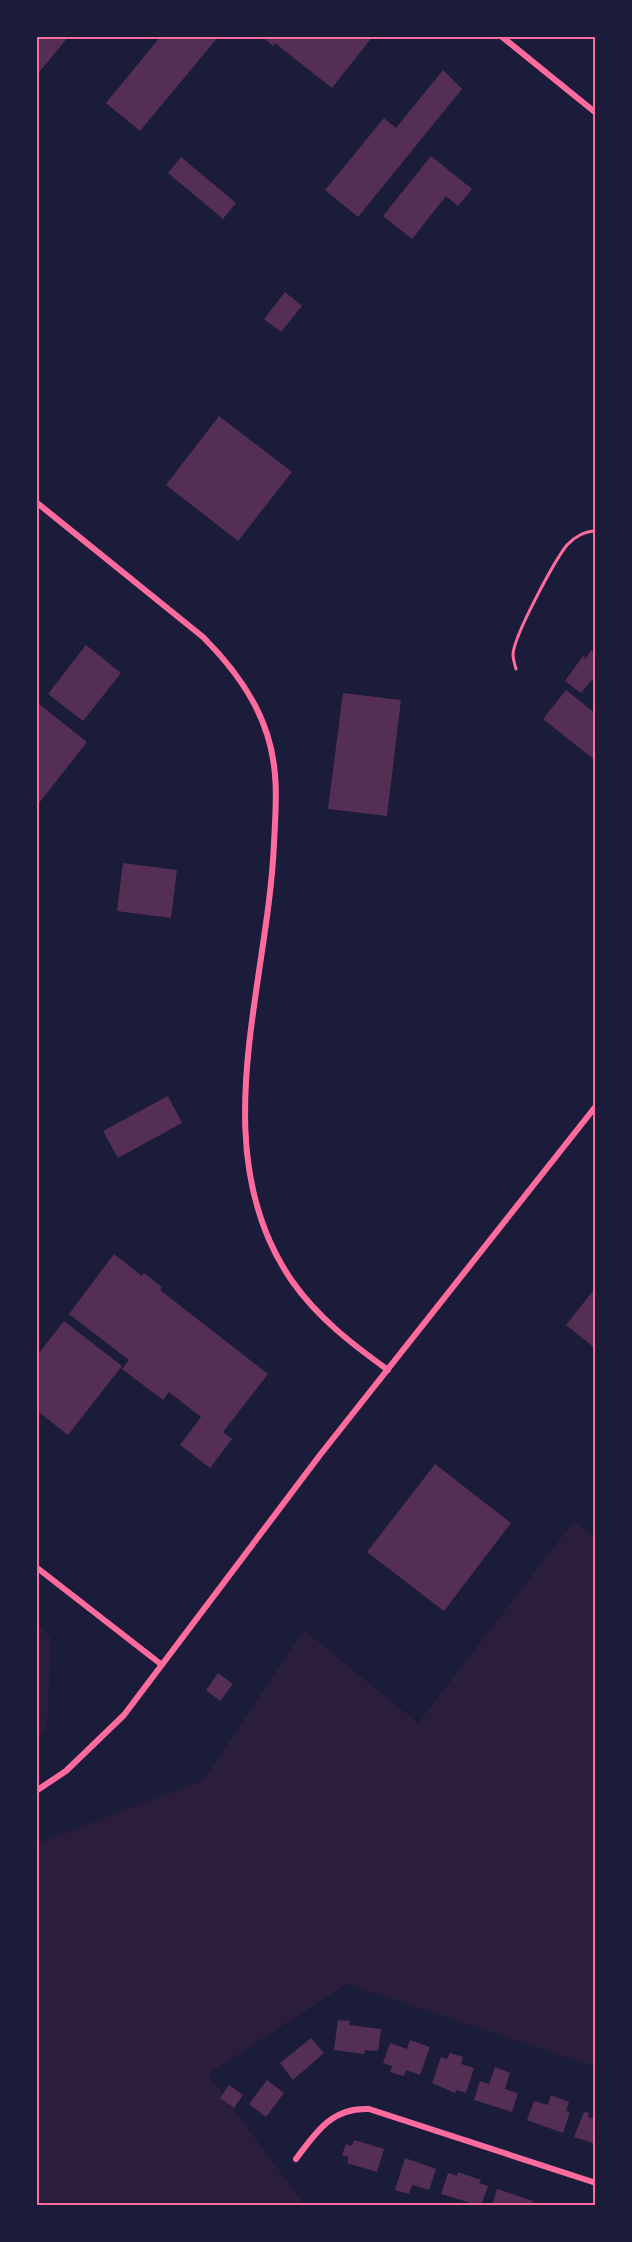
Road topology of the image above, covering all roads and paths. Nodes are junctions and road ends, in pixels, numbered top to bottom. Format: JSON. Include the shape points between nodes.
{"nodes":[{"id":1,"x":501,"y":36,"type":"edge"},
{"id":2,"x":596,"y":112,"type":"edge"},
{"id":3,"x":36,"y":502,"type":"edge"},
{"id":4,"x":596,"y":531,"type":"edge"},
{"id":5,"x":516,"y":669,"type":"dead end"},
{"id":6,"x":596,"y":1106,"type":"edge"},
{"id":7,"x":388,"y":1370,"type":"junction"},
{"id":8,"x":36,"y":1567,"type":"edge"},
{"id":9,"x":162,"y":1665,"type":"junction"},
{"id":10,"x":36,"y":1791,"type":"edge"},
{"id":11,"x":296,"y":2159,"type":"dead end"},
{"id":12,"x":596,"y":2183,"type":"edge"}],
"edges":[{"from":1,"to":2,"type":"street"},
{"from":3,"to":7,"type":"street","via":[[223,657],[255,705],[267,734],[277,796],[273,876],[244,1090],[249,1177],[263,1222],[292,1281],[339,1335]]},
{"from":4,"to":5,"type":"lane","via":[[578,535],[567,545],[549,575],[520,633],[513,654]]},
{"from":6,"to":7,"type":"street"},
{"from":7,"to":9,"type":"street"},
{"from":8,"to":9,"type":"street"},
{"from":9,"to":10,"type":"street","via":[[95,1745]]},
{"from":11,"to":12,"type":"street","via":[[331,2118],[349,2110],[369,2109]]}]}
